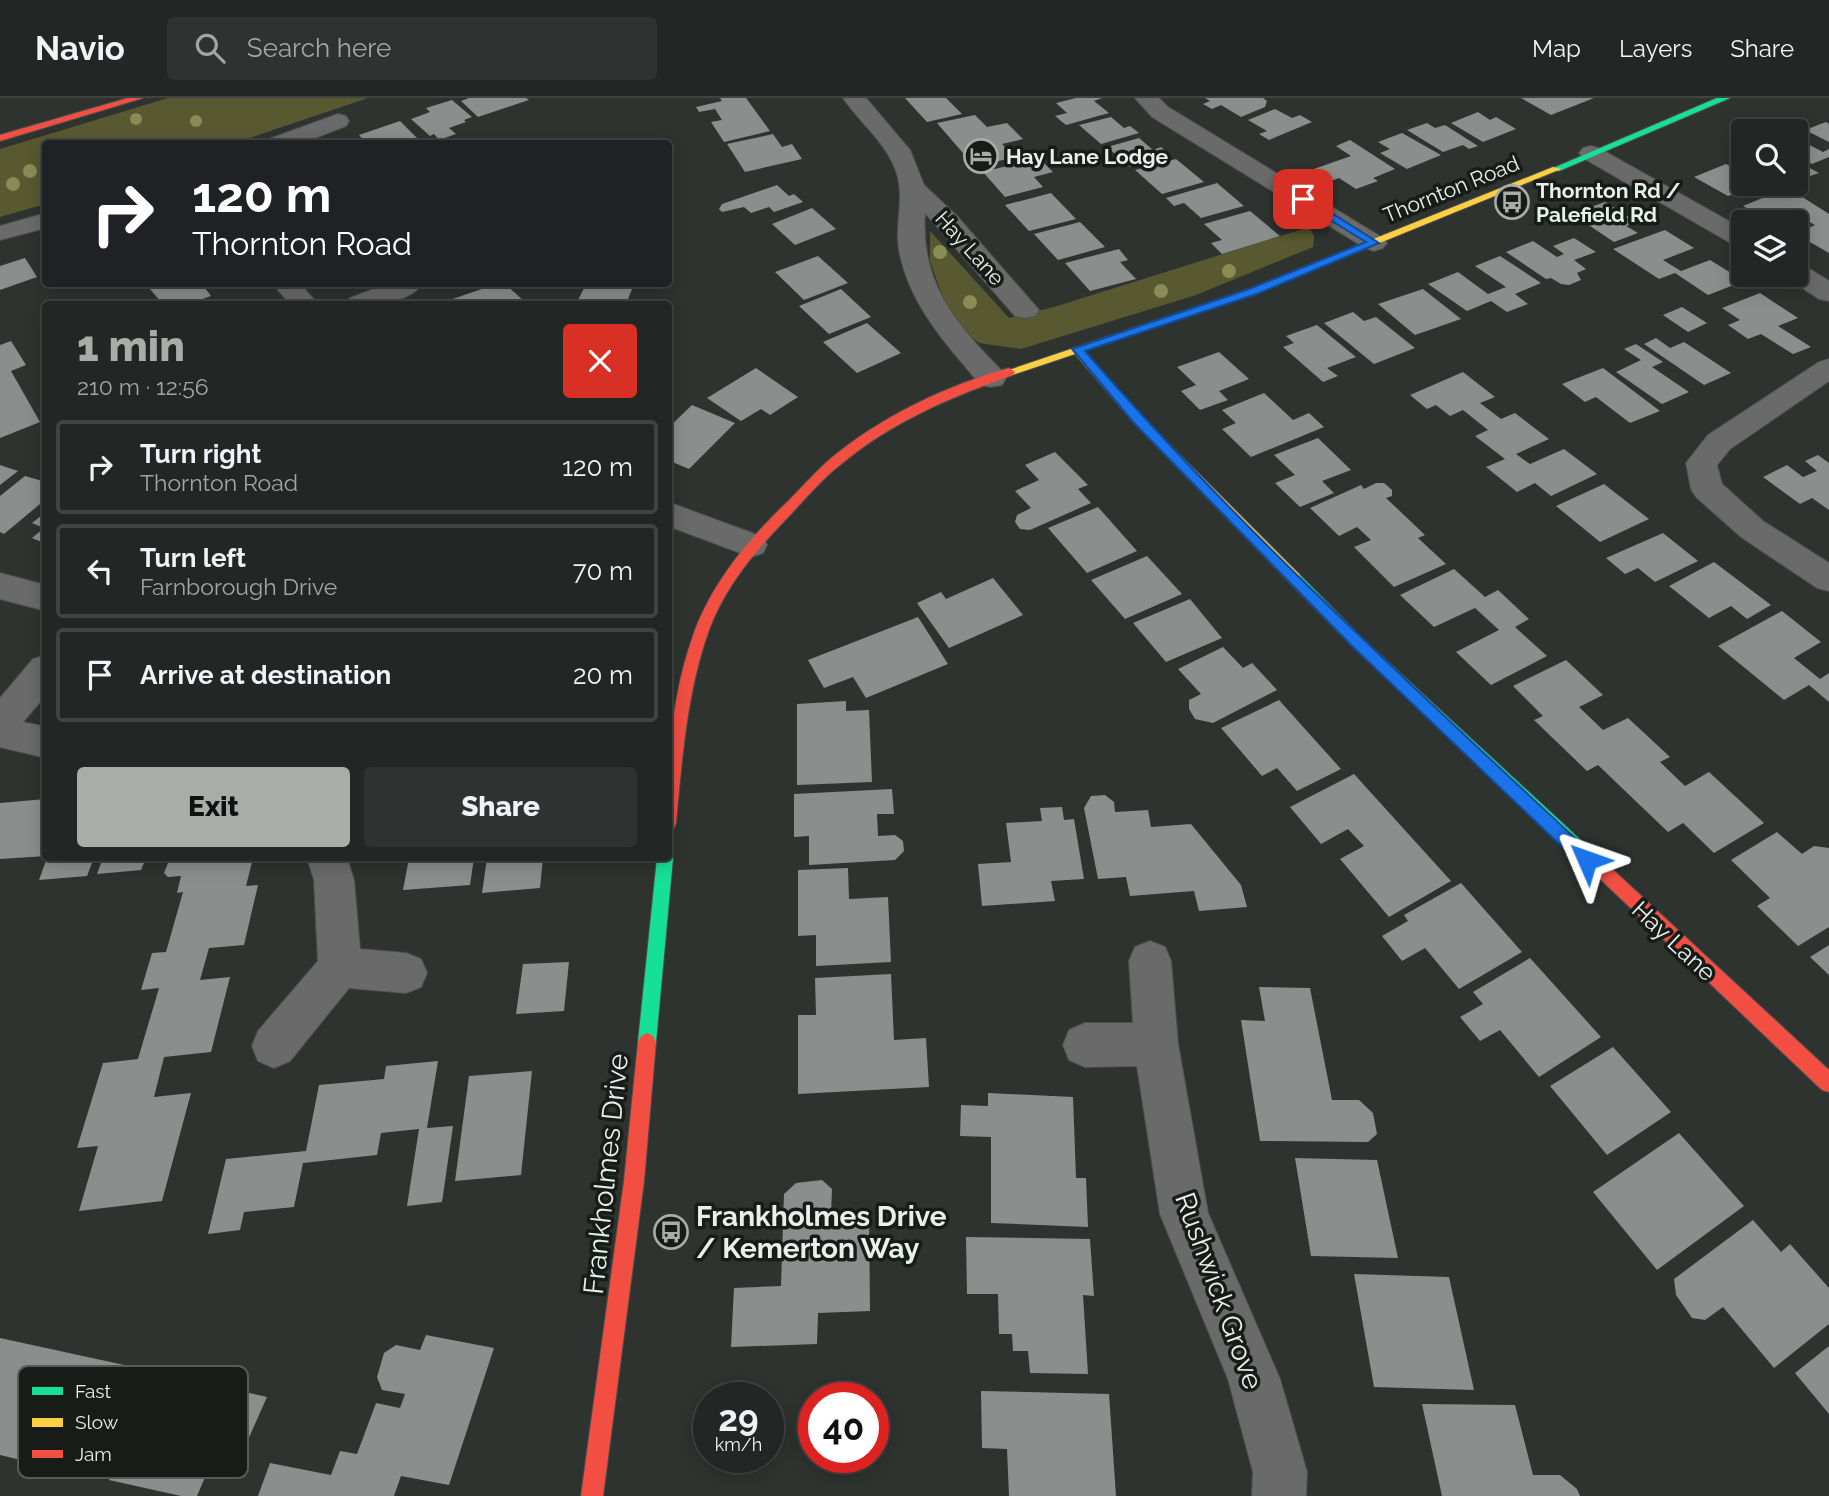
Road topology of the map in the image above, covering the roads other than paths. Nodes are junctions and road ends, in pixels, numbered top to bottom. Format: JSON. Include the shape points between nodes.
{"nodes":[{"id":1,"x":138,"y":98,"type":"edge"},
{"id":2,"x":853,"y":98,"type":"edge"},
{"id":3,"x":1146,"y":98,"type":"edge"},
{"id":4,"x":1725,"y":98,"type":"edge"},
{"id":5,"x":338,"y":121,"type":"dead end"},
{"id":6,"x":0,"y":138,"type":"edge"},
{"id":7,"x":288,"y":140,"type":"edge"},
{"id":8,"x":1591,"y":153,"type":"junction"},
{"id":9,"x":912,"y":187,"type":"junction"},
{"id":10,"x":42,"y":221,"type":"edge"},
{"id":11,"x":5,"y":233,"type":"dead end"},
{"id":12,"x":1731,"y":233,"type":"edge"},
{"id":13,"x":1374,"y":243,"type":"junction"},
{"id":14,"x":1808,"y":280,"type":"edge"},
{"id":15,"x":289,"y":287,"type":"edge"},
{"id":16,"x":402,"y":287,"type":"edge"},
{"id":17,"x":1829,"y":293,"type":"edge"},
{"id":18,"x":301,"y":301,"type":"edge"},
{"id":19,"x":368,"y":301,"type":"edge"},
{"id":20,"x":1025,"y":310,"type":"dead end"},
{"id":21,"x":1078,"y":349,"type":"junction"},
{"id":22,"x":1829,"y":368,"type":"edge"},
{"id":23,"x":992,"y":378,"type":"junction"},
{"id":24,"x":672,"y":515,"type":"edge"},
{"id":25,"x":751,"y":545,"type":"junction"},
{"id":26,"x":1829,"y":579,"type":"edge"},
{"id":27,"x":0,"y":586,"type":"edge"},
{"id":28,"x":42,"y":597,"type":"edge"},
{"id":29,"x":42,"y":674,"type":"edge"},
{"id":30,"x":0,"y":723,"type":"edge"},
{"id":31,"x":0,"y":732,"type":"edge"},
{"id":32,"x":42,"y":742,"type":"edge"},
{"id":33,"x":672,"y":786,"type":"edge"},
{"id":34,"x":328,"y":861,"type":"edge"},
{"id":35,"x":665,"y":861,"type":"edge"},
{"id":36,"x":1150,"y":961,"type":"dead end"},
{"id":37,"x":340,"y":967,"type":"junction"},
{"id":38,"x":406,"y":973,"type":"dead end"},
{"id":39,"x":1156,"y":1044,"type":"junction"},
{"id":40,"x":1085,"y":1045,"type":"dead end"},
{"id":41,"x":274,"y":1046,"type":"dead end"},
{"id":42,"x":1829,"y":1083,"type":"edge"},
{"id":43,"x":592,"y":1496,"type":"edge"},
{"id":44,"x":1279,"y":1496,"type":"edge"}],
"edges":[{"from":1,"to":6,"type":"main road"},
{"from":2,"to":9,"type":"street","name":"Hay Lane","via":[[907,166]]},
{"from":3,"to":13,"type":"street","via":[[1160,112]]},
{"from":4,"to":8,"type":"main road","name":"Thornton Road"},
{"from":5,"to":7,"type":"street"},
{"from":8,"to":12,"type":"street"},
{"from":8,"to":13,"type":"main road","name":"Thornton Road"},
{"from":9,"to":20,"type":"street","name":"Hay Lane","via":[[948,221]]},
{"from":9,"to":23,"type":"street","name":"Hay Lane","via":[[912,255],[927,298],[955,339]]},
{"from":10,"to":11,"type":"street"},
{"from":13,"to":21,"type":"main road","name":"Thornton Road","via":[[1253,292]]},
{"from":14,"to":17,"type":"street"},
{"from":15,"to":18,"type":"street"},
{"from":16,"to":19,"type":"street"},
{"from":21,"to":23,"type":"main road","name":"Thornton Road"},
{"from":21,"to":42,"type":"main road","name":"Hay Lane","via":[[1138,420],[1356,641]]},
{"from":22,"to":26,"type":"street","via":[[1719,442],[1701,463],[1707,489],[1752,529]]},
{"from":23,"to":25,"type":"main road","via":[[945,395],[887,425],[836,461]]},
{"from":24,"to":25,"type":"street"},
{"from":25,"to":33,"type":"main road","via":[[719,592],[702,631],[680,711]]},
{"from":27,"to":28,"type":"street"},
{"from":29,"to":30,"type":"street"},
{"from":31,"to":32,"type":"street"},
{"from":34,"to":37,"type":"street","via":[[334,880]]},
{"from":35,"to":43,"type":"main road","name":"Frankholmes Drive","via":[[634,1181]]},
{"from":36,"to":39,"type":"street","name":"Rushwick Grove"},
{"from":37,"to":38,"type":"street"},
{"from":37,"to":41,"type":"street"},
{"from":39,"to":40,"type":"street"},
{"from":39,"to":44,"type":"street","name":"Rushwick Grove","via":[[1184,1214],[1254,1379],[1280,1472]]}]}
